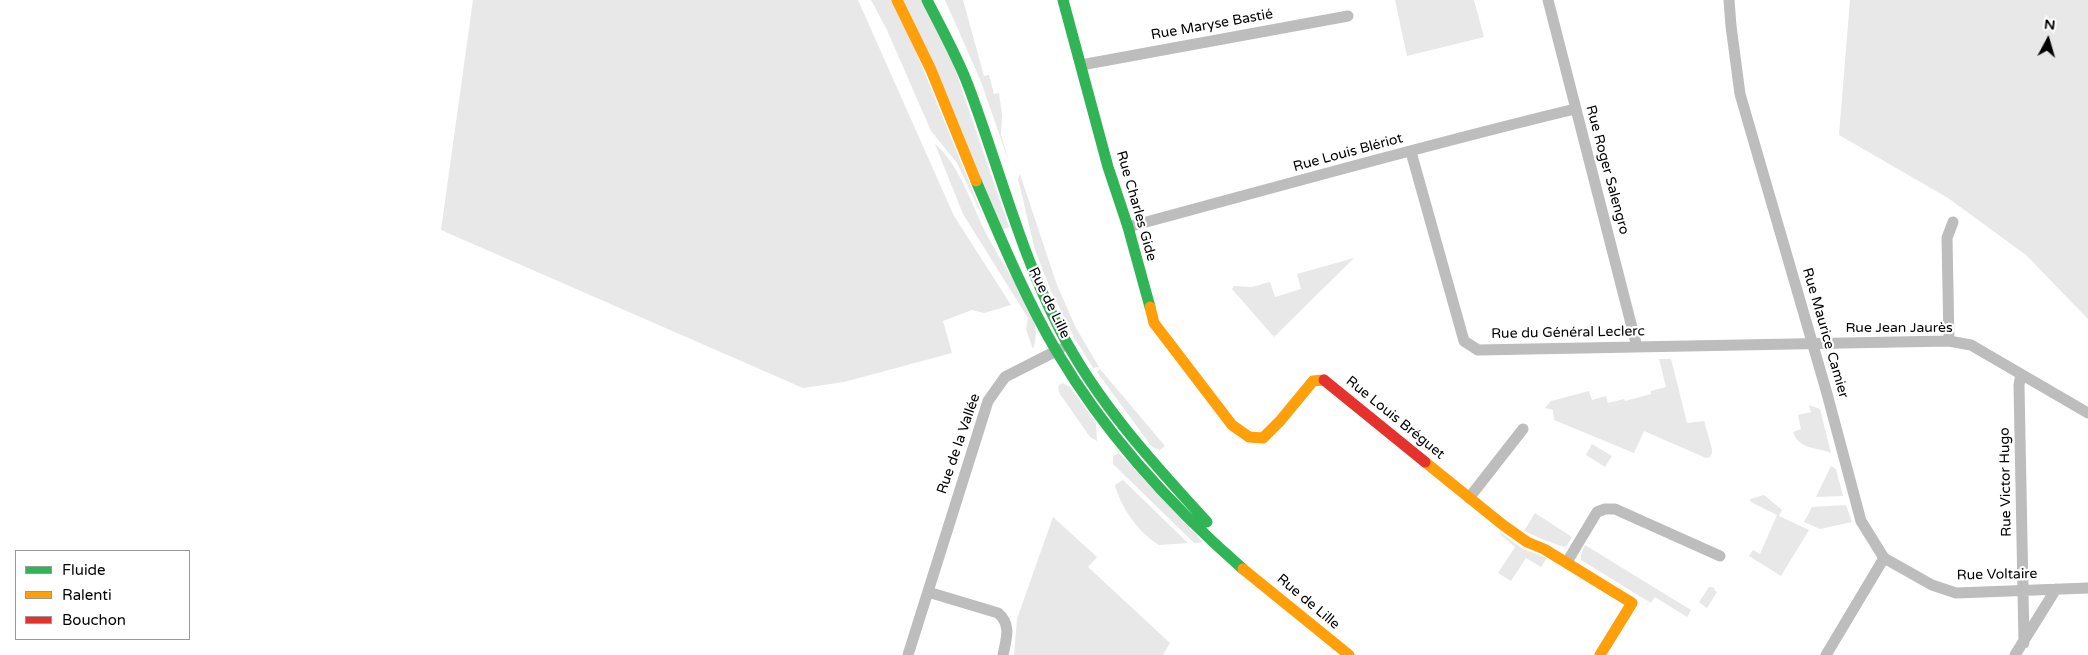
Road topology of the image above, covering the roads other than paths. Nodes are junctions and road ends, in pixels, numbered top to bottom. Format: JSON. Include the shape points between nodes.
{"nodes":[{"id":1,"x":897,"y":0,"type":"edge"},
{"id":2,"x":927,"y":0,"type":"edge"},
{"id":3,"x":1063,"y":0,"type":"edge"},
{"id":4,"x":1548,"y":0,"type":"edge"},
{"id":5,"x":1729,"y":0,"type":"edge"},
{"id":6,"x":1348,"y":16,"type":"dead end"},
{"id":7,"x":1081,"y":64,"type":"junction"},
{"id":8,"x":1575,"y":109,"type":"junction"},
{"id":9,"x":1411,"y":152,"type":"junction"},
{"id":10,"x":1953,"y":222,"type":"dead end"},
{"id":11,"x":1128,"y":227,"type":"junction"},
{"id":12,"x":1949,"y":341,"type":"junction"},
{"id":13,"x":1812,"y":344,"type":"junction"},
{"id":14,"x":1068,"y":345,"type":"junction"},
{"id":15,"x":1637,"y":347,"type":"junction"},
{"id":16,"x":1056,"y":351,"type":"junction"},
{"id":17,"x":2021,"y":374,"type":"junction"},
{"id":18,"x":1216,"y":403,"type":"joint"},
{"id":19,"x":2088,"y":413,"type":"edge"},
{"id":20,"x":1523,"y":429,"type":"dead end"},
{"id":21,"x":1469,"y":498,"type":"junction"},
{"id":22,"x":1720,"y":556,"type":"dead end"},
{"id":23,"x":1884,"y":558,"type":"junction"},
{"id":24,"x":1567,"y":562,"type":"junction"},
{"id":25,"x":1248,"y":571,"type":"junction"},
{"id":26,"x":2088,"y":588,"type":"edge"},
{"id":27,"x":2056,"y":589,"type":"junction"},
{"id":28,"x":2024,"y":590,"type":"junction"},
{"id":29,"x":928,"y":592,"type":"junction"},
{"id":30,"x":2024,"y":642,"type":"junction"},
{"id":31,"x":908,"y":655,"type":"edge"},
{"id":32,"x":1003,"y":655,"type":"edge"},
{"id":33,"x":1349,"y":655,"type":"edge"},
{"id":34,"x":1600,"y":655,"type":"edge"},
{"id":35,"x":1826,"y":655,"type":"edge"},
{"id":36,"x":2015,"y":655,"type":"edge"}],
"edges":[{"from":1,"to":16,"type":"main road","name":"Rue de Lille","via":[[931,70],[984,200]]},
{"from":2,"to":14,"type":"main road","name":"Rue de Lille","via":[[967,83],[1026,254]]},
{"from":3,"to":7,"type":"main road","name":"Rue Charles Gide"},
{"from":4,"to":8,"type":"street","name":"Rue Roger Salengro"},
{"from":5,"to":13,"type":"street","name":"Rue Maurice Camier","via":[[1740,94]]},
{"from":6,"to":7,"type":"street","name":"Rue Maryse Bastié"},
{"from":7,"to":11,"type":"main road","name":"Rue Charles Gide","via":[[1108,167]]},
{"from":8,"to":9,"type":"street","name":"Rue Louis Blériot","via":[[1460,136]]},
{"from":8,"to":15,"type":"street","name":"Rue Roger Salengro"},
{"from":9,"to":11,"type":"street","name":"Rue Louis Blériot"},
{"from":9,"to":15,"type":"street","name":"Rue du Général Leclerc","via":[[1464,341],[1478,350]]},
{"from":10,"to":12,"type":"street","via":[[1947,238]]},
{"from":11,"to":18,"type":"main road","name":"Rue Charles Gide","via":[[1154,323]]},
{"from":12,"to":13,"type":"street","name":"Rue Jean Jaurès"},
{"from":12,"to":17,"type":"street","name":"Rue Jean Jaurès","via":[[1971,345]]},
{"from":13,"to":15,"type":"street","name":"Rue du Général Leclerc"},
{"from":13,"to":23,"type":"street","name":"Rue Maurice Camier","via":[[1860,521]]},
{"from":14,"to":16,"type":"street","name":"Rue de la Vallée"},
{"from":14,"to":25,"type":"main road","name":"Rue de Lille","via":[[1144,451],[1237,554]]},
{"from":16,"to":25,"type":"main road","name":"Rue de Lille","via":[[1137,464],[1230,558]]},
{"from":16,"to":29,"type":"street","name":"Rue de la Vallée","via":[[1006,377],[988,401]]},
{"from":17,"to":19,"type":"street","name":"Rue Jean Jaurès"},
{"from":17,"to":28,"type":"street","name":"Rue Victor Hugo","via":[[2018,384]]},
{"from":18,"to":21,"type":"main road","name":"Rue Louis Bréguet","via":[[1238,431],[1251,438],[1262,438],[1271,432],[1313,381],[1325,380]]},
{"from":20,"to":21,"type":"street"},
{"from":21,"to":24,"type":"main road","name":"Rue Louis Bréguet","via":[[1526,542]]},
{"from":22,"to":24,"type":"street","via":[[1615,510],[1605,509],[1596,512]]},
{"from":23,"to":28,"type":"street","name":"Rue Voltaire","via":[[1932,585],[1956,592]]},
{"from":23,"to":35,"type":"street"},
{"from":24,"to":34,"type":"main road","name":"Rue Louis Bréguet","via":[[1632,603]]},
{"from":25,"to":33,"type":"main road","name":"Rue de Lille"},
{"from":26,"to":27,"type":"street","name":"Rue Voltaire"},
{"from":27,"to":28,"type":"street","name":"Rue Voltaire"},
{"from":27,"to":30,"type":"street"},
{"from":28,"to":30,"type":"street","name":"Rue Victor Hugo"},
{"from":29,"to":31,"type":"street","name":"Rue de la Vallée"},
{"from":29,"to":32,"type":"street","via":[[998,613],[1007,627]]},
{"from":30,"to":36,"type":"street"}]}
